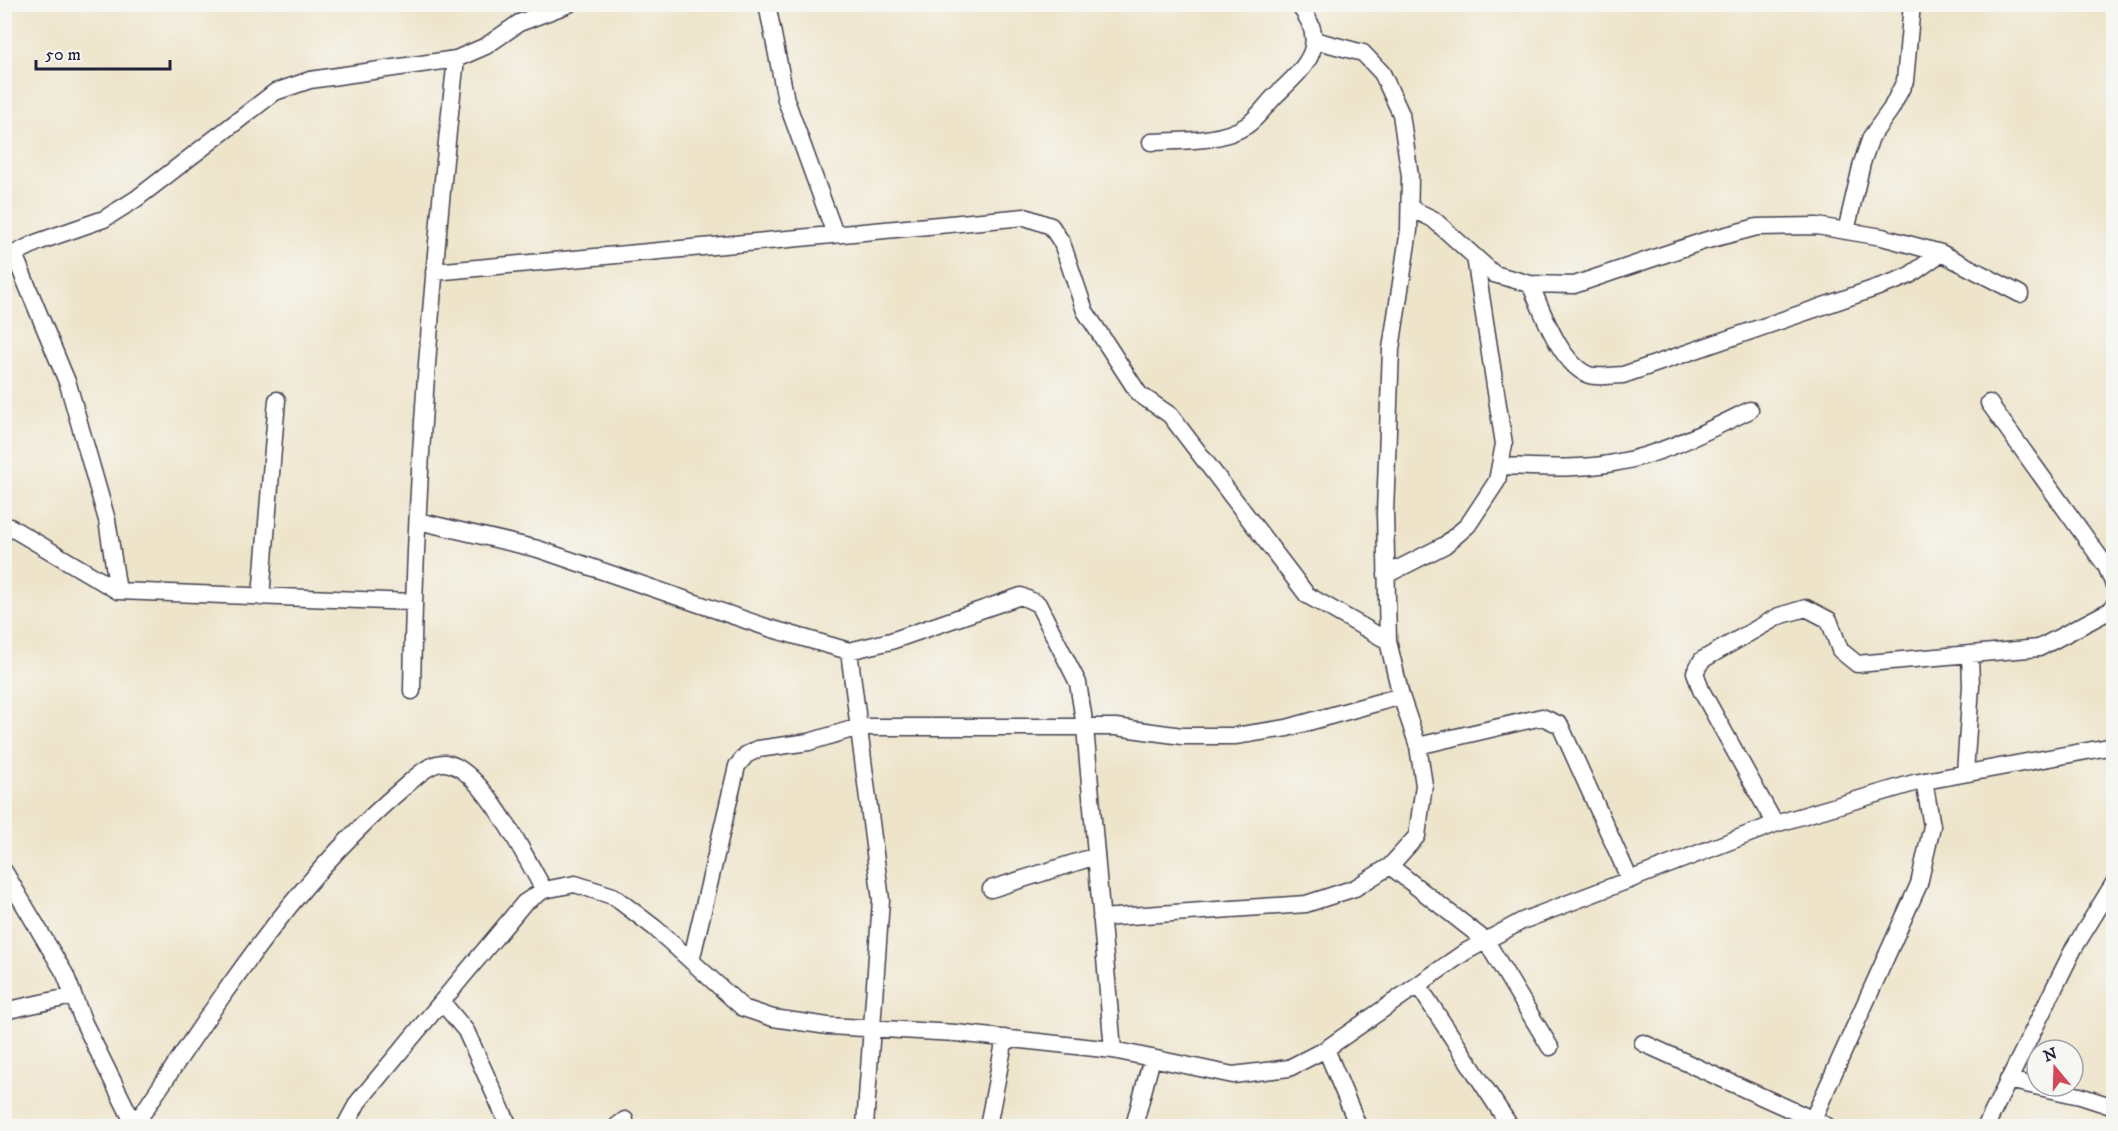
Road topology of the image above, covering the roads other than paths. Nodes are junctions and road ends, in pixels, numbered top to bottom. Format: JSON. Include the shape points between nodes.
{"nodes":[{"id":1,"x":569,"y":4,"type":"edge"},
{"id":2,"x":766,"y":4,"type":"edge"},
{"id":3,"x":1298,"y":4,"type":"edge"},
{"id":4,"x":1912,"y":4,"type":"edge"},
{"id":5,"x":1314,"y":40,"type":"junction"},
{"id":6,"x":456,"y":59,"type":"junction"},
{"id":7,"x":1151,"y":142,"type":"dead end"},
{"id":8,"x":1410,"y":207,"type":"junction"},
{"id":9,"x":1846,"y":231,"type":"junction"},
{"id":10,"x":835,"y":234,"type":"junction"},
{"id":11,"x":1941,"y":253,"type":"junction"},
{"id":12,"x":9,"y":256,"type":"edge"},
{"id":13,"x":1475,"y":257,"type":"junction"},
{"id":14,"x":434,"y":272,"type":"junction"},
{"id":15,"x":1530,"y":284,"type":"junction"},
{"id":16,"x":2020,"y":294,"type":"dead end"},
{"id":17,"x":277,"y":400,"type":"dead end"},
{"id":18,"x":1989,"y":403,"type":"dead end"},
{"id":19,"x":1750,"y":410,"type":"dead end"},
{"id":20,"x":1500,"y":466,"type":"junction"},
{"id":21,"x":418,"y":520,"type":"junction"},
{"id":22,"x":10,"y":527,"type":"dead end"},
{"id":23,"x":1386,"y":575,"type":"junction"},
{"id":24,"x":2114,"y":585,"type":"edge"},
{"id":25,"x":118,"y":591,"type":"junction"},
{"id":26,"x":261,"y":597,"type":"junction"},
{"id":27,"x":413,"y":602,"type":"junction"},
{"id":28,"x":2114,"y":605,"type":"edge"},
{"id":29,"x":1388,"y":641,"type":"junction"},
{"id":30,"x":849,"y":651,"type":"junction"},
{"id":31,"x":1970,"y":654,"type":"junction"},
{"id":32,"x":412,"y":690,"type":"dead end"},
{"id":33,"x":1401,"y":696,"type":"junction"},
{"id":34,"x":859,"y":727,"type":"junction"},
{"id":35,"x":1085,"y":727,"type":"junction"},
{"id":36,"x":2114,"y":746,"type":"edge"},
{"id":37,"x":1418,"y":747,"type":"junction"},
{"id":38,"x":1965,"y":773,"type":"junction"},
{"id":39,"x":1924,"y":781,"type":"junction"},
{"id":40,"x":1775,"y":824,"type":"junction"},
{"id":41,"x":1096,"y":856,"type":"junction"},
{"id":42,"x":1390,"y":866,"type":"junction"},
{"id":43,"x":4,"y":871,"type":"edge"},
{"id":44,"x":1630,"y":880,"type":"junction"},
{"id":45,"x":2114,"y":883,"type":"edge"},
{"id":46,"x":991,"y":889,"type":"dead end"},
{"id":47,"x":544,"y":890,"type":"junction"},
{"id":48,"x":1101,"y":918,"type":"junction"},
{"id":49,"x":1486,"y":941,"type":"junction"},
{"id":50,"x":691,"y":961,"type":"junction"},
{"id":51,"x":1418,"y":985,"type":"junction"},
{"id":52,"x":73,"y":996,"type":"junction"},
{"id":53,"x":442,"y":1002,"type":"junction"},
{"id":54,"x":4,"y":1011,"type":"edge"},
{"id":55,"x":873,"y":1028,"type":"junction"},
{"id":56,"x":1005,"y":1038,"type":"junction"},
{"id":57,"x":1643,"y":1043,"type":"dead end"},
{"id":58,"x":1550,"y":1047,"type":"dead end"},
{"id":59,"x":1326,"y":1049,"type":"junction"},
{"id":60,"x":1113,"y":1050,"type":"junction"},
{"id":61,"x":1152,"y":1058,"type":"junction"},
{"id":62,"x":2008,"y":1080,"type":"junction"},
{"id":63,"x":2114,"y":1107,"type":"edge"},
{"id":64,"x":1820,"y":1123,"type":"edge"},
{"id":65,"x":134,"y":1126,"type":"edge"},
{"id":66,"x":345,"y":1126,"type":"edge"},
{"id":67,"x":509,"y":1126,"type":"edge"},
{"id":68,"x":865,"y":1126,"type":"edge"},
{"id":69,"x":988,"y":1126,"type":"edge"},
{"id":70,"x":1134,"y":1126,"type":"edge"},
{"id":71,"x":1358,"y":1126,"type":"edge"},
{"id":72,"x":1510,"y":1126,"type":"edge"},
{"id":73,"x":1986,"y":1126,"type":"edge"}],
"edges":[{"from":1,"to":6,"type":"street","via":[[519,23],[486,46]]},
{"from":2,"to":10,"type":"street","via":[[786,100]]},
{"from":3,"to":5,"type":"street","via":[[1308,16]]},
{"from":4,"to":9,"type":"street","via":[[1905,81],[1871,137]]},
{"from":5,"to":7,"type":"street","via":[[1310,61],[1246,126],[1208,139]]},
{"from":5,"to":8,"type":"street","via":[[1363,53],[1382,73],[1401,114]]},
{"from":6,"to":12,"type":"street","via":[[310,80],[275,92],[112,214]]},
{"from":6,"to":14,"type":"street"},
{"from":8,"to":13,"type":"street","via":[[1434,219]]},
{"from":8,"to":23,"type":"street","via":[[1390,349]]},
{"from":9,"to":11,"type":"street"},
{"from":9,"to":15,"type":"street","via":[[1817,226],[1757,227],[1574,285]]},
{"from":10,"to":14,"type":"street"},
{"from":10,"to":29,"type":"street","via":[[1025,217],[1051,225],[1062,243],[1085,311],[1139,394],[1170,415],[1307,595]]},
{"from":11,"to":15,"type":"street","via":[[1896,281],[1623,375],[1590,375],[1572,362],[1556,341]]},
{"from":11,"to":16,"type":"street"},
{"from":12,"to":25,"type":"street","via":[[68,384],[107,520]]},
{"from":13,"to":15,"type":"street","via":[[1494,274]]},
{"from":13,"to":20,"type":"street","via":[[1504,444]]},
{"from":14,"to":21,"type":"street"},
{"from":17,"to":26,"type":"street"},
{"from":18,"to":24,"type":"street","via":[[2106,566]]},
{"from":19,"to":20,"type":"street","via":[[1674,446],[1615,463],[1567,468]]},
{"from":20,"to":23,"type":"street","via":[[1497,481],[1468,525],[1445,545]]},
{"from":21,"to":27,"type":"street"},
{"from":21,"to":30,"type":"street","via":[[538,549]]},
{"from":22,"to":25,"type":"street"},
{"from":23,"to":29,"type":"street"},
{"from":25,"to":26,"type":"street"},
{"from":26,"to":27,"type":"street"},
{"from":27,"to":32,"type":"street"},
{"from":28,"to":31,"type":"street","via":[[2039,648]]},
{"from":29,"to":33,"type":"street"},
{"from":30,"to":34,"type":"street"},
{"from":30,"to":35,"type":"street","via":[[891,641],[1021,596],[1038,604],[1078,683]]},
{"from":31,"to":38,"type":"street"},
{"from":31,"to":40,"type":"street","via":[[1857,664],[1839,650],[1829,620],[1806,608],[1779,616],[1702,660],[1695,672],[1701,690]]},
{"from":33,"to":35,"type":"street","via":[[1287,728],[1235,736],[1182,736]]},
{"from":33,"to":37,"type":"street"},
{"from":34,"to":35,"type":"street"},
{"from":34,"to":50,"type":"street","via":[[809,742],[758,749],[737,765]]},
{"from":34,"to":55,"type":"street","via":[[881,900]]},
{"from":35,"to":41,"type":"street"},
{"from":36,"to":38,"type":"street"},
{"from":37,"to":42,"type":"street","via":[[1424,785],[1417,836]]},
{"from":37,"to":44,"type":"street","via":[[1542,717],[1560,725]]},
{"from":38,"to":39,"type":"street"},
{"from":39,"to":40,"type":"street"},
{"from":39,"to":64,"type":"street","via":[[1932,826],[1919,884]]},
{"from":40,"to":44,"type":"street"},
{"from":41,"to":46,"type":"street"},
{"from":41,"to":48,"type":"street"},
{"from":42,"to":48,"type":"street","via":[[1354,888],[1306,904]]},
{"from":42,"to":49,"type":"street"},
{"from":43,"to":52,"type":"street","via":[[65,974]]},
{"from":44,"to":49,"type":"street","via":[[1522,921]]},
{"from":45,"to":62,"type":"street","via":[[2074,948]]},
{"from":47,"to":50,"type":"street","via":[[575,884],[613,896]]},
{"from":47,"to":53,"type":"street","via":[[524,903]]},
{"from":47,"to":65,"type":"street","via":[[504,819],[480,787],[446,763],[434,765],[363,822],[282,917]]},
{"from":48,"to":60,"type":"street"},
{"from":49,"to":51,"type":"street"},
{"from":49,"to":58,"type":"street"},
{"from":50,"to":55,"type":"street","via":[[742,1008],[773,1018]]},
{"from":51,"to":59,"type":"street"},
{"from":51,"to":72,"type":"street"},
{"from":52,"to":54,"type":"street"},
{"from":52,"to":65,"type":"street"},
{"from":53,"to":66,"type":"street","via":[[358,1102]]},
{"from":53,"to":67,"type":"street","via":[[466,1031]]},
{"from":55,"to":56,"type":"street"},
{"from":55,"to":68,"type":"street"},
{"from":56,"to":60,"type":"street"},
{"from":56,"to":69,"type":"street"},
{"from":57,"to":64,"type":"street"},
{"from":59,"to":61,"type":"street","via":[[1289,1068],[1233,1075]]},
{"from":59,"to":71,"type":"street"},
{"from":60,"to":61,"type":"street"},
{"from":61,"to":70,"type":"street"},
{"from":62,"to":63,"type":"street"},
{"from":62,"to":73,"type":"street"}]}
